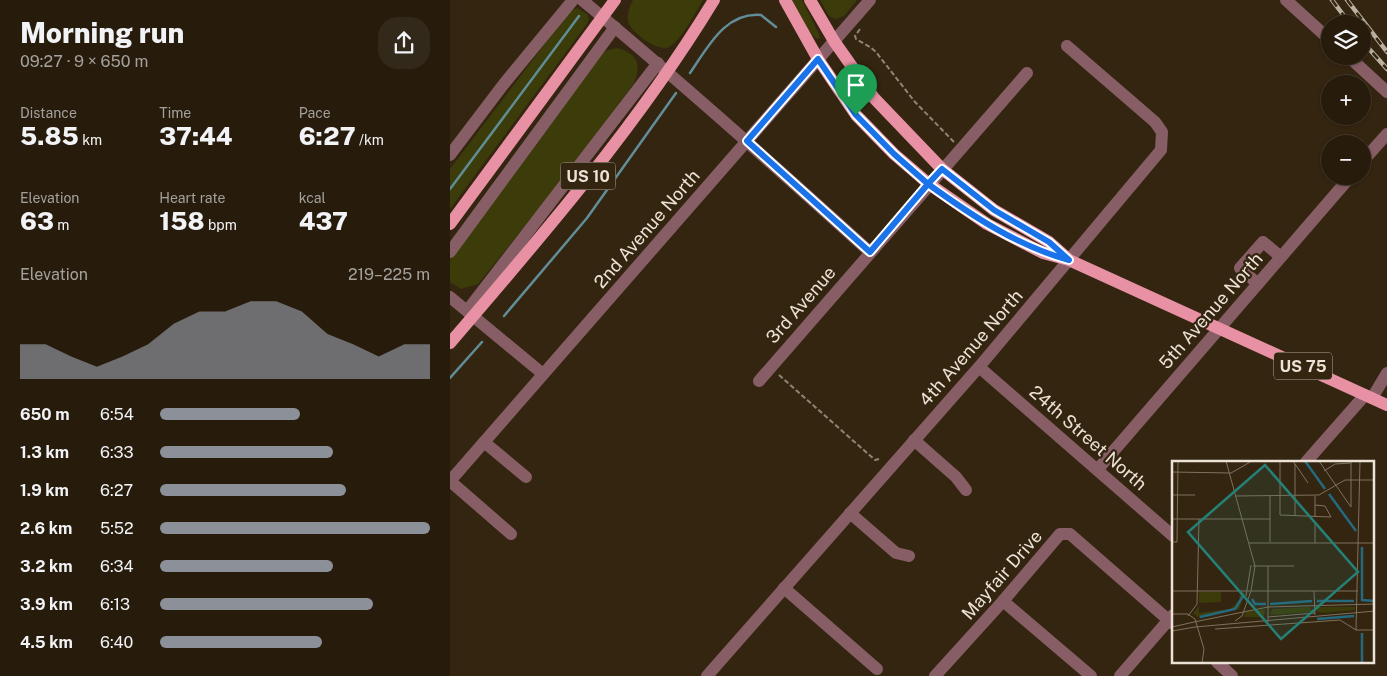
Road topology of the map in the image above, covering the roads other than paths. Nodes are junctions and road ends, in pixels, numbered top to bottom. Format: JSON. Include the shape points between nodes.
{"nodes":[{"id":1,"x":573,"y":0,"type":"edge"},
{"id":2,"x":582,"y":0,"type":"edge"},
{"id":3,"x":615,"y":0,"type":"edge"},
{"id":4,"x":714,"y":0,"type":"edge"},
{"id":5,"x":723,"y":0,"type":"edge"},
{"id":6,"x":810,"y":0,"type":"edge"},
{"id":7,"x":870,"y":0,"type":"edge"},
{"id":8,"x":1286,"y":0,"type":"edge"},
{"id":9,"x":784,"y":2,"type":"edge"},
{"id":10,"x":602,"y":17,"type":"junction"},
{"id":11,"x":700,"y":22,"type":"junction"},
{"id":12,"x":614,"y":27,"type":"junction"},
{"id":13,"x":1321,"y":32,"type":"edge"},
{"id":14,"x":834,"y":41,"type":"junction"},
{"id":15,"x":1067,"y":46,"type":"dead end"},
{"id":16,"x":818,"y":59,"type":"junction"},
{"id":17,"x":1358,"y":65,"type":"edge"},
{"id":18,"x":663,"y":67,"type":"junction"},
{"id":19,"x":1027,"y":73,"type":"dead end"},
{"id":20,"x":1387,"y":92,"type":"edge"},
{"id":21,"x":1387,"y":134,"type":"edge"},
{"id":22,"x":747,"y":141,"type":"junction"},
{"id":23,"x":1371,"y":152,"type":"edge"},
{"id":24,"x":450,"y":155,"type":"edge"},
{"id":25,"x":942,"y":169,"type":"junction"},
{"id":26,"x":928,"y":184,"type":"junction"},
{"id":27,"x":1343,"y":185,"type":"edge"},
{"id":28,"x":450,"y":224,"type":"edge"},
{"id":29,"x":450,"y":252,"type":"edge"},
{"id":30,"x":870,"y":252,"type":"junction"},
{"id":31,"x":1281,"y":257,"type":"junction"},
{"id":32,"x":1069,"y":260,"type":"junction"},
{"id":33,"x":1258,"y":284,"type":"junction"},
{"id":34,"x":450,"y":297,"type":"edge"},
{"id":35,"x":470,"y":314,"type":"junction"},
{"id":36,"x":1220,"y":328,"type":"junction"},
{"id":37,"x":450,"y":343,"type":"edge"},
{"id":38,"x":979,"y":367,"type":"junction"},
{"id":39,"x":1387,"y":373,"type":"edge"},
{"id":40,"x":543,"y":374,"type":"junction"},
{"id":41,"x":759,"y":381,"type":"dead end"},
{"id":42,"x":1368,"y":396,"type":"junction"},
{"id":43,"x":1387,"y":405,"type":"edge"},
{"id":44,"x":914,"y":440,"type":"junction"},
{"id":45,"x":484,"y":442,"type":"junction"},
{"id":46,"x":1307,"y":461,"type":"edge"},
{"id":47,"x":1098,"y":469,"type":"junction"},
{"id":48,"x":526,"y":477,"type":"dead end"},
{"id":49,"x":450,"y":481,"type":"edge"},
{"id":50,"x":966,"y":490,"type":"dead end"},
{"id":51,"x":850,"y":513,"type":"junction"},
{"id":52,"x":511,"y":534,"type":"dead end"},
{"id":53,"x":1172,"y":535,"type":"edge"},
{"id":54,"x":909,"y":556,"type":"dead end"},
{"id":55,"x":784,"y":588,"type":"junction"},
{"id":56,"x":1003,"y":601,"type":"junction"},
{"id":57,"x":1172,"y":620,"type":"edge"},
{"id":58,"x":1219,"y":664,"type":"edge"},
{"id":59,"x":877,"y":669,"type":"dead end"},
{"id":60,"x":707,"y":676,"type":"edge"},
{"id":61,"x":935,"y":676,"type":"edge"},
{"id":62,"x":1091,"y":676,"type":"edge"},
{"id":63,"x":1120,"y":676,"type":"edge"},
{"id":64,"x":1232,"y":676,"type":"edge"}],
"edges":[{"from":1,"to":24,"type":"street"},
{"from":2,"to":10,"type":"street"},
{"from":3,"to":10,"type":"main road"},
{"from":4,"to":11,"type":"main road","number":"US 10"},
{"from":5,"to":11,"type":"main road"},
{"from":6,"to":14,"type":"main road","number":"US 75"},
{"from":7,"to":14,"type":"street","name":"2nd Avenue North"},
{"from":8,"to":13,"type":"street"},
{"from":9,"to":16,"type":"main road","number":"US 75"},
{"from":10,"to":12,"type":"street"},
{"from":10,"to":28,"type":"main road"},
{"from":11,"to":18,"type":"main road","number":"US 10"},
{"from":12,"to":18,"type":"street"},
{"from":12,"to":29,"type":"street"},
{"from":14,"to":16,"type":"street","name":"2nd Avenue North"},
{"from":14,"to":25,"type":"main road","number":"US 75","via":[[874,98]]},
{"from":15,"to":32,"type":"street","name":"4th Avenue North","via":[[1141,108],[1162,132],[1161,150]]},
{"from":16,"to":22,"type":"street","name":"2nd Avenue North"},
{"from":16,"to":26,"type":"main road","number":"US 75","via":[[856,115]]},
{"from":17,"to":20,"type":"street"},
{"from":18,"to":22,"type":"street"},
{"from":18,"to":35,"type":"main road","number":"US 10","via":[[570,201]]},
{"from":19,"to":25,"type":"street","name":"3rd Avenue"},
{"from":21,"to":23,"type":"street"},
{"from":22,"to":30,"type":"street"},
{"from":22,"to":40,"type":"street","name":"2nd Avenue North"},
{"from":25,"to":26,"type":"street","name":"3rd Avenue"},
{"from":25,"to":32,"type":"main road","number":"US 75","via":[[994,210],[1049,242]]},
{"from":26,"to":30,"type":"street","name":"3rd Avenue"},
{"from":26,"to":32,"type":"main road","number":"US 75","via":[[987,224],[1043,253]]},
{"from":27,"to":31,"type":"street","name":"5th Avenue North"},
{"from":30,"to":41,"type":"street","name":"3rd Avenue"},
{"from":31,"to":33,"type":"street","name":"5th Avenue North"},
{"from":31,"to":33,"type":"street","via":[[1262,242],[1240,268]]},
{"from":32,"to":36,"type":"main road","number":"US 75"},
{"from":32,"to":38,"type":"street","name":"4th Avenue North"},
{"from":33,"to":36,"type":"street","name":"5th Avenue North"},
{"from":34,"to":35,"type":"street"},
{"from":35,"to":37,"type":"main road","number":"US 10"},
{"from":35,"to":40,"type":"street"},
{"from":36,"to":42,"type":"main road","number":"US 75"},
{"from":36,"to":47,"type":"street","name":"5th Avenue North"},
{"from":38,"to":44,"type":"street","name":"4th Avenue North"},
{"from":38,"to":47,"type":"street","name":"24th Street North"},
{"from":39,"to":42,"type":"street"},
{"from":40,"to":45,"type":"street","name":"2nd Avenue North"},
{"from":42,"to":43,"type":"main road","number":"US 75"},
{"from":42,"to":46,"type":"street"},
{"from":44,"to":50,"type":"street"},
{"from":44,"to":51,"type":"street","name":"4th Avenue North"},
{"from":45,"to":48,"type":"street"},
{"from":45,"to":49,"type":"street","name":"2nd Avenue North"},
{"from":47,"to":53,"type":"street","name":"24th Street North"},
{"from":49,"to":52,"type":"street"},
{"from":51,"to":54,"type":"street","via":[[896,552]]},
{"from":51,"to":55,"type":"street","name":"4th Avenue North"},
{"from":55,"to":59,"type":"street"},
{"from":55,"to":60,"type":"street","name":"4th Avenue North"},
{"from":56,"to":57,"type":"street","name":"Mayfair Drive","via":[[1060,534],[1070,534]]},
{"from":56,"to":61,"type":"street","name":"Mayfair Drive"},
{"from":56,"to":62,"type":"street"},
{"from":57,"to":63,"type":"street"},
{"from":58,"to":64,"type":"street"}]}
